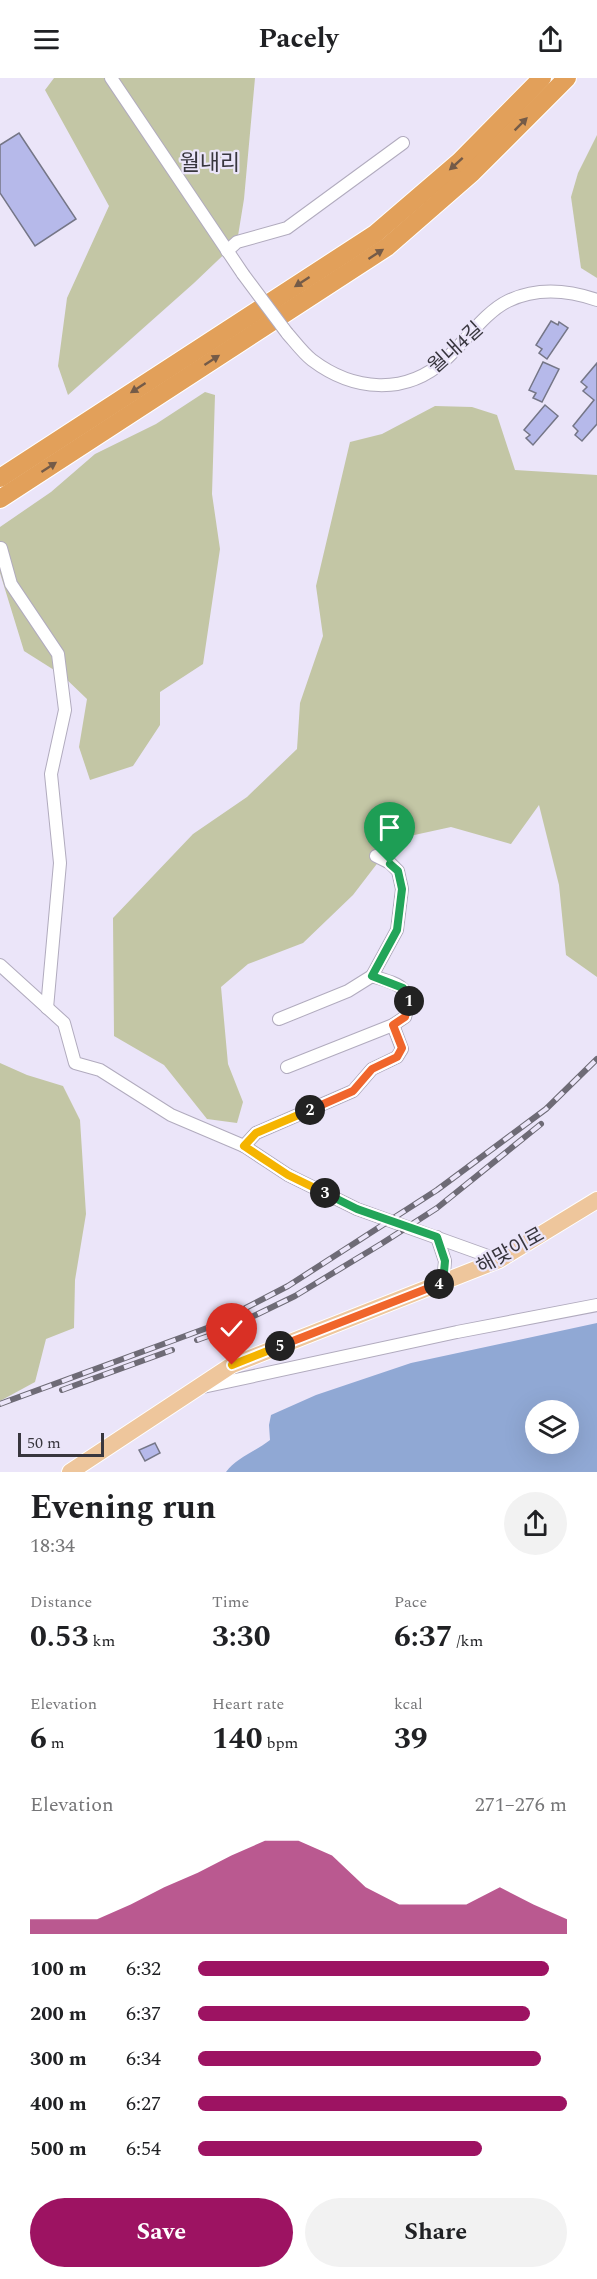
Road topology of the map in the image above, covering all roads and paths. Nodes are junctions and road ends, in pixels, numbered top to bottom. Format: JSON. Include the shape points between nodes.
{"nodes":[{"id":1,"x":111,"y":78,"type":"edge"},
{"id":2,"x":543,"y":78,"type":"edge"},
{"id":3,"x":567,"y":78,"type":"edge"},
{"id":4,"x":403,"y":143,"type":"dead end"},
{"id":5,"x":227,"y":251,"type":"junction"},
{"id":6,"x":597,"y":300,"type":"edge"},
{"id":7,"x":0,"y":478,"type":"edge"},
{"id":8,"x":0,"y":499,"type":"edge"},
{"id":9,"x":1,"y":548,"type":"edge"},
{"id":10,"x":376,"y":856,"type":"dead end"},
{"id":11,"x":0,"y":965,"type":"edge"},
{"id":12,"x":372,"y":976,"type":"junction"},
{"id":13,"x":47,"y":1008,"type":"junction"},
{"id":14,"x":279,"y":1019,"type":"dead end"},
{"id":15,"x":393,"y":1025,"type":"junction"},
{"id":16,"x":287,"y":1067,"type":"dead end"},
{"id":17,"x":244,"y":1146,"type":"junction"},
{"id":18,"x":597,"y":1200,"type":"edge"},
{"id":19,"x":437,"y":1237,"type":"junction"},
{"id":20,"x":499,"y":1260,"type":"junction"},
{"id":21,"x":443,"y":1283,"type":"junction"},
{"id":22,"x":597,"y":1305,"type":"edge"},
{"id":23,"x":199,"y":1388,"type":"junction"},
{"id":24,"x":70,"y":1472,"type":"edge"}],
"edges":[{"from":1,"to":5,"type":"street"},
{"from":2,"to":7,"type":"highway","one_way":true,"via":[[460,161],[375,234]]},
{"from":8,"to":3,"type":"highway","one_way":true,"via":[[387,247],[472,173]]},
{"from":4,"to":5,"type":"street","via":[[287,228],[237,242]]},
{"from":5,"to":6,"type":"street","name":"월내4길","bridge":true,"via":[[310,359],[354,383],[405,383],[431,371],[508,300],[548,291],[578,293]]},
{"from":9,"to":13,"type":"street","via":[[11,584],[58,654],[66,710],[51,774],[60,864]]},
{"from":10,"to":12,"type":"street","via":[[398,871],[402,889],[397,930]]},
{"from":11,"to":13,"type":"street"},
{"from":12,"to":14,"type":"street","via":[[348,991]]},
{"from":12,"to":15,"type":"street","via":[[403,988],[407,994],[405,1017]]},
{"from":13,"to":17,"type":"street","via":[[64,1023],[75,1063],[100,1070],[171,1116]]},
{"from":15,"to":16,"type":"street"},
{"from":15,"to":17,"type":"street","via":[[402,1048],[397,1057],[372,1069],[353,1091],[256,1133]]},
{"from":17,"to":19,"type":"street","via":[[288,1175],[357,1209]]},
{"from":18,"to":20,"type":"main road","name":"해맞이로"},
{"from":19,"to":20,"type":"street"},
{"from":19,"to":21,"type":"street","via":[[445,1261]]},
{"from":20,"to":21,"type":"main road","name":"해맞이로"},
{"from":21,"to":23,"type":"main road","name":"해맞이로","via":[[232,1365]]},
{"from":22,"to":23,"type":"street"},
{"from":23,"to":24,"type":"main road","name":"해맞이로"}]}
